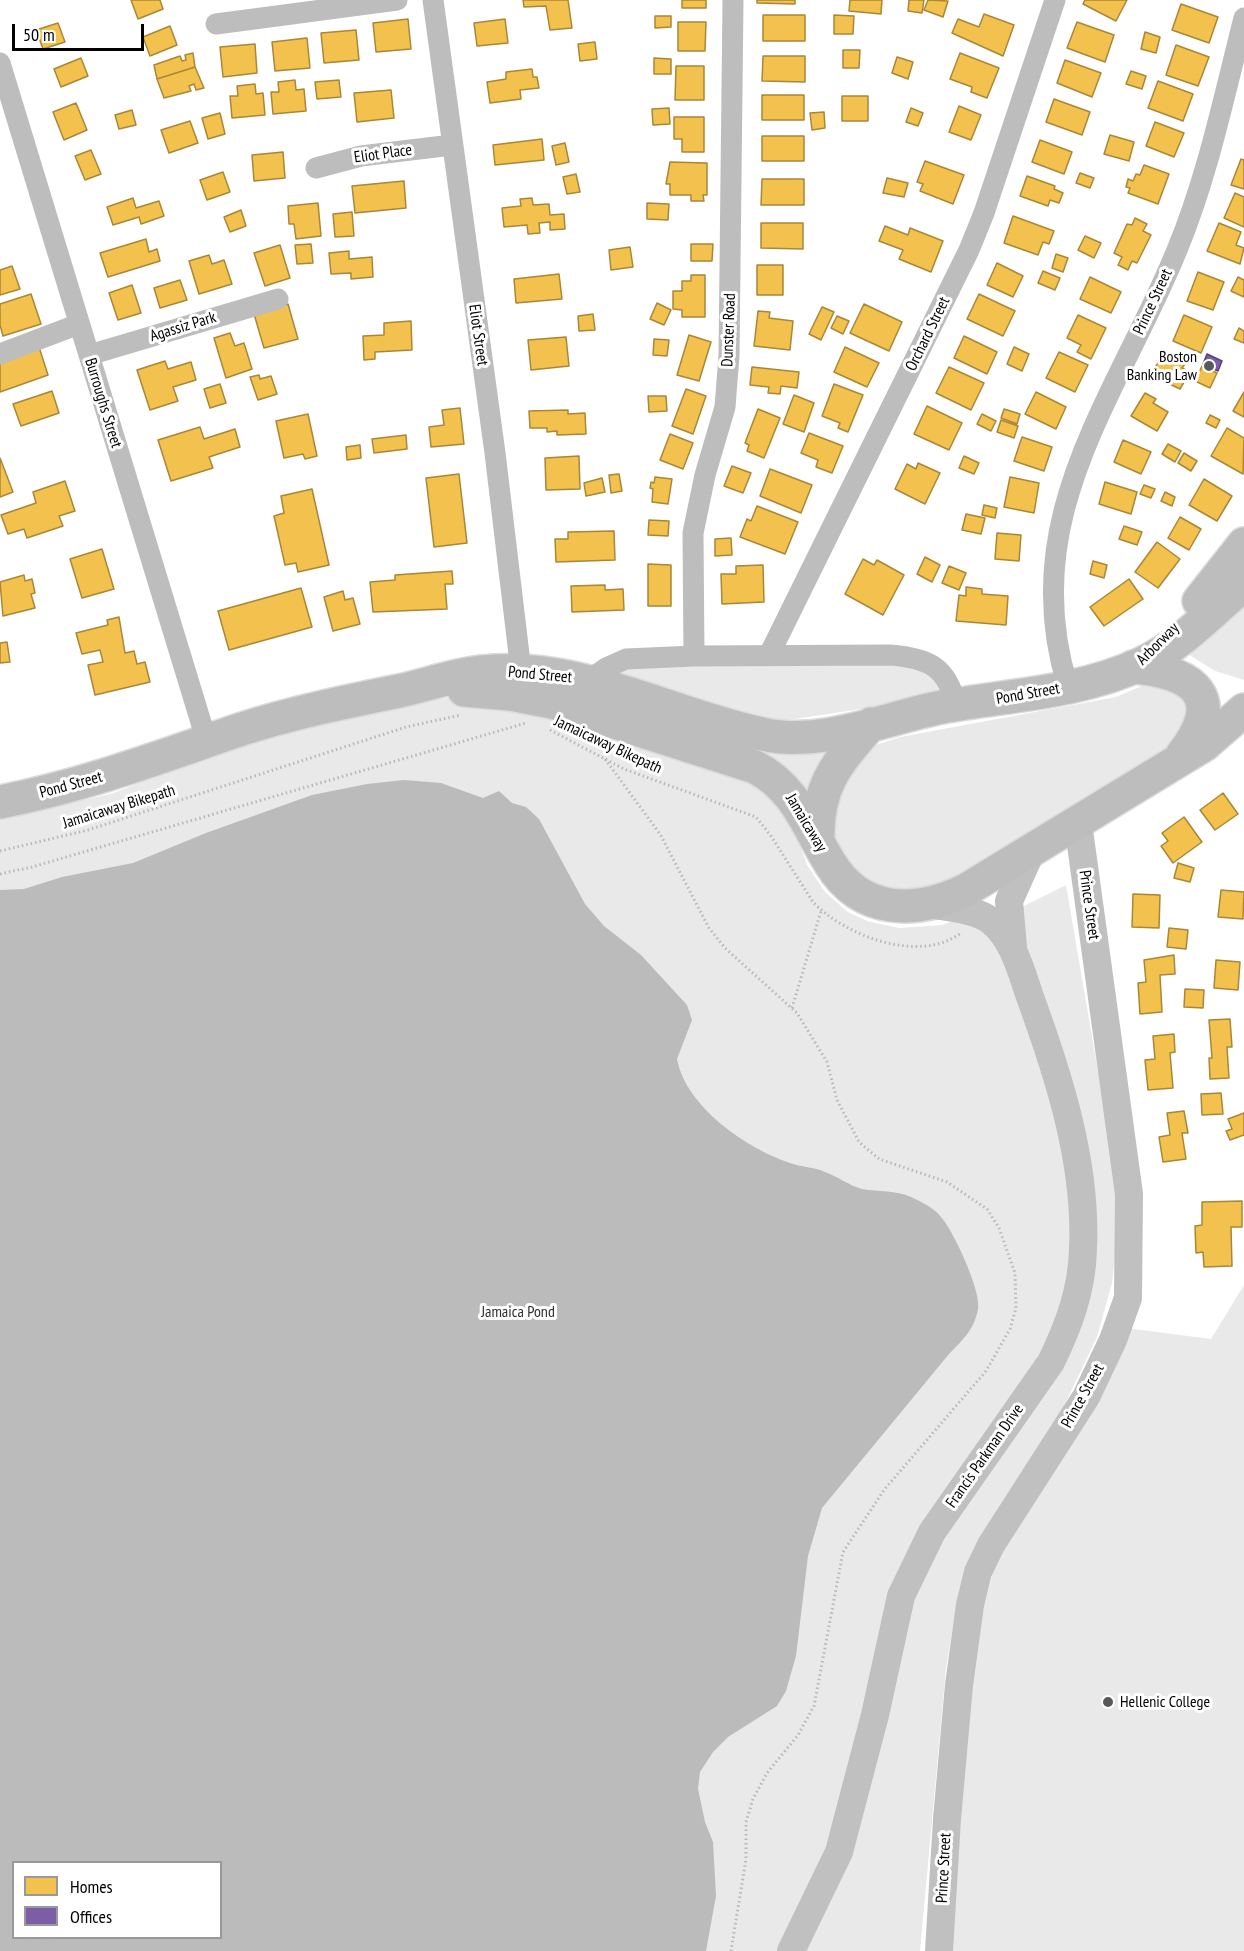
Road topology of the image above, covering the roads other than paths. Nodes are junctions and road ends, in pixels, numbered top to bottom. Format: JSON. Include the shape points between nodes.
{"nodes":[{"id":1,"x":397,"y":0,"type":"edge"},
{"id":2,"x":433,"y":0,"type":"edge"},
{"id":3,"x":733,"y":0,"type":"edge"},
{"id":4,"x":1055,"y":0,"type":"edge"},
{"id":5,"x":1244,"y":18,"type":"edge"},
{"id":6,"x":216,"y":24,"type":"dead end"},
{"id":7,"x":0,"y":63,"type":"edge"},
{"id":8,"x":452,"y":145,"type":"junction"},
{"id":9,"x":315,"y":168,"type":"dead end"},
{"id":10,"x":278,"y":299,"type":"dead end"},
{"id":11,"x":79,"y":324,"type":"junction"},
{"id":12,"x":0,"y":354,"type":"edge"},
{"id":13,"x":89,"y":355,"type":"junction"},
{"id":14,"x":1244,"y":544,"type":"edge"},
{"id":15,"x":1244,"y":584,"type":"edge"},
{"id":16,"x":769,"y":654,"type":"junction"},
{"id":17,"x":694,"y":656,"type":"junction"},
{"id":18,"x":1133,"y":667,"type":"junction"},
{"id":19,"x":521,"y":670,"type":"junction"},
{"id":20,"x":589,"y":680,"type":"junction"},
{"id":21,"x":1068,"y":687,"type":"junction"},
{"id":22,"x":402,"y":691,"type":"junction"},
{"id":23,"x":956,"y":705,"type":"junction"},
{"id":24,"x":1244,"y":710,"type":"edge"},
{"id":25,"x":871,"y":724,"type":"junction"},
{"id":26,"x":207,"y":742,"type":"junction"},
{"id":27,"x":1175,"y":764,"type":"junction"},
{"id":28,"x":0,"y":802,"type":"edge"},
{"id":29,"x":1078,"y":823,"type":"junction"},
{"id":30,"x":818,"y":841,"type":"junction"},
{"id":31,"x":1031,"y":852,"type":"junction"},
{"id":32,"x":930,"y":904,"type":"junction"},
{"id":33,"x":1015,"y":955,"type":"junction"},
{"id":34,"x":791,"y":1951,"type":"edge"},
{"id":35,"x":939,"y":1951,"type":"edge"}],
"edges":[{"from":1,"to":6,"type":"street"},
{"from":2,"to":8,"type":"street","name":"Eliot Street"},
{"from":3,"to":17,"type":"street","name":"Dunster Road","via":[[729,356],[725,407],[702,485],[693,533]]},
{"from":4,"to":16,"type":"street","name":"Orchard Street","via":[[969,250]]},
{"from":5,"to":21,"type":"street","name":"Prince Street","via":[[1209,160],[1177,250],[1089,435],[1065,504],[1057,547],[1054,608],[1057,649]]},
{"from":7,"to":11,"type":"street","name":"Burroughs Street"},
{"from":8,"to":9,"type":"street","name":"Eliot Place","via":[[361,156]]},
{"from":8,"to":19,"type":"street","name":"Eliot Street"},
{"from":10,"to":13,"type":"street","name":"Agassiz Park"},
{"from":11,"to":12,"type":"street"},
{"from":11,"to":13,"type":"street","name":"Burroughs Street"},
{"from":13,"to":26,"type":"street","name":"Burroughs Street"},
{"from":14,"to":18,"type":"highway","name":"Arborway","via":[[1192,609]]},
{"from":15,"to":18,"type":"highway","name":"Arborway","via":[[1175,644]]},
{"from":16,"to":17,"type":"street","name":"Pond Street"},
{"from":16,"to":23,"type":"street","name":"Pond Street","via":[[884,654],[913,658],[945,675]]},
{"from":17,"to":20,"type":"street","name":"Pond Street","via":[[626,659]]},
{"from":18,"to":21,"type":"highway","name":"Pond Street"},
{"from":18,"to":27,"type":"highway","via":[[1174,673],[1189,683],[1203,703],[1199,729]]},
{"from":19,"to":20,"type":"highway","name":"Pond Street"},
{"from":19,"to":22,"type":"highway","name":"Pond Street","via":[[473,673]]},
{"from":20,"to":25,"type":"highway","via":[[771,736],[809,736]]},
{"from":21,"to":23,"type":"highway","name":"Pond Street"},
{"from":22,"to":26,"type":"highway","name":"Pond Street","via":[[299,712]]},
{"from":22,"to":30,"type":"highway","name":"Jamaicaway","via":[[453,690],[531,697],[745,764],[789,792]]},
{"from":23,"to":25,"type":"highway"},
{"from":24,"to":27,"type":"highway","via":[[1213,739]]},
{"from":25,"to":30,"type":"highway","via":[[837,764],[825,786],[818,816]]},
{"from":26,"to":28,"type":"highway","name":"Pond Street","via":[[99,778]]},
{"from":27,"to":29,"type":"highway"},
{"from":29,"to":31,"type":"highway","name":"Jamaicaway"},
{"from":29,"to":35,"type":"main road","name":"Prince Street","via":[[1129,1194],[1128,1298],[1086,1397],[991,1545],[978,1572],[959,1685]]},
{"from":30,"to":32,"type":"highway","name":"Jamaicaway","via":[[840,878],[862,896],[891,906]]},
{"from":31,"to":32,"type":"highway","name":"Jamaicaway","via":[[966,891]]},
{"from":31,"to":33,"type":"main road","name":"Francis Parkman Drive","via":[[1009,901]]},
{"from":32,"to":33,"type":"main road","name":"Francis Parkman Drive","via":[[989,920]]},
{"from":33,"to":34,"type":"main road","name":"Francis Parkman Drive","via":[[1057,1082],[1073,1149],[1083,1225],[1079,1291],[1052,1362],[932,1532],[901,1596],[838,1852]]}]}
